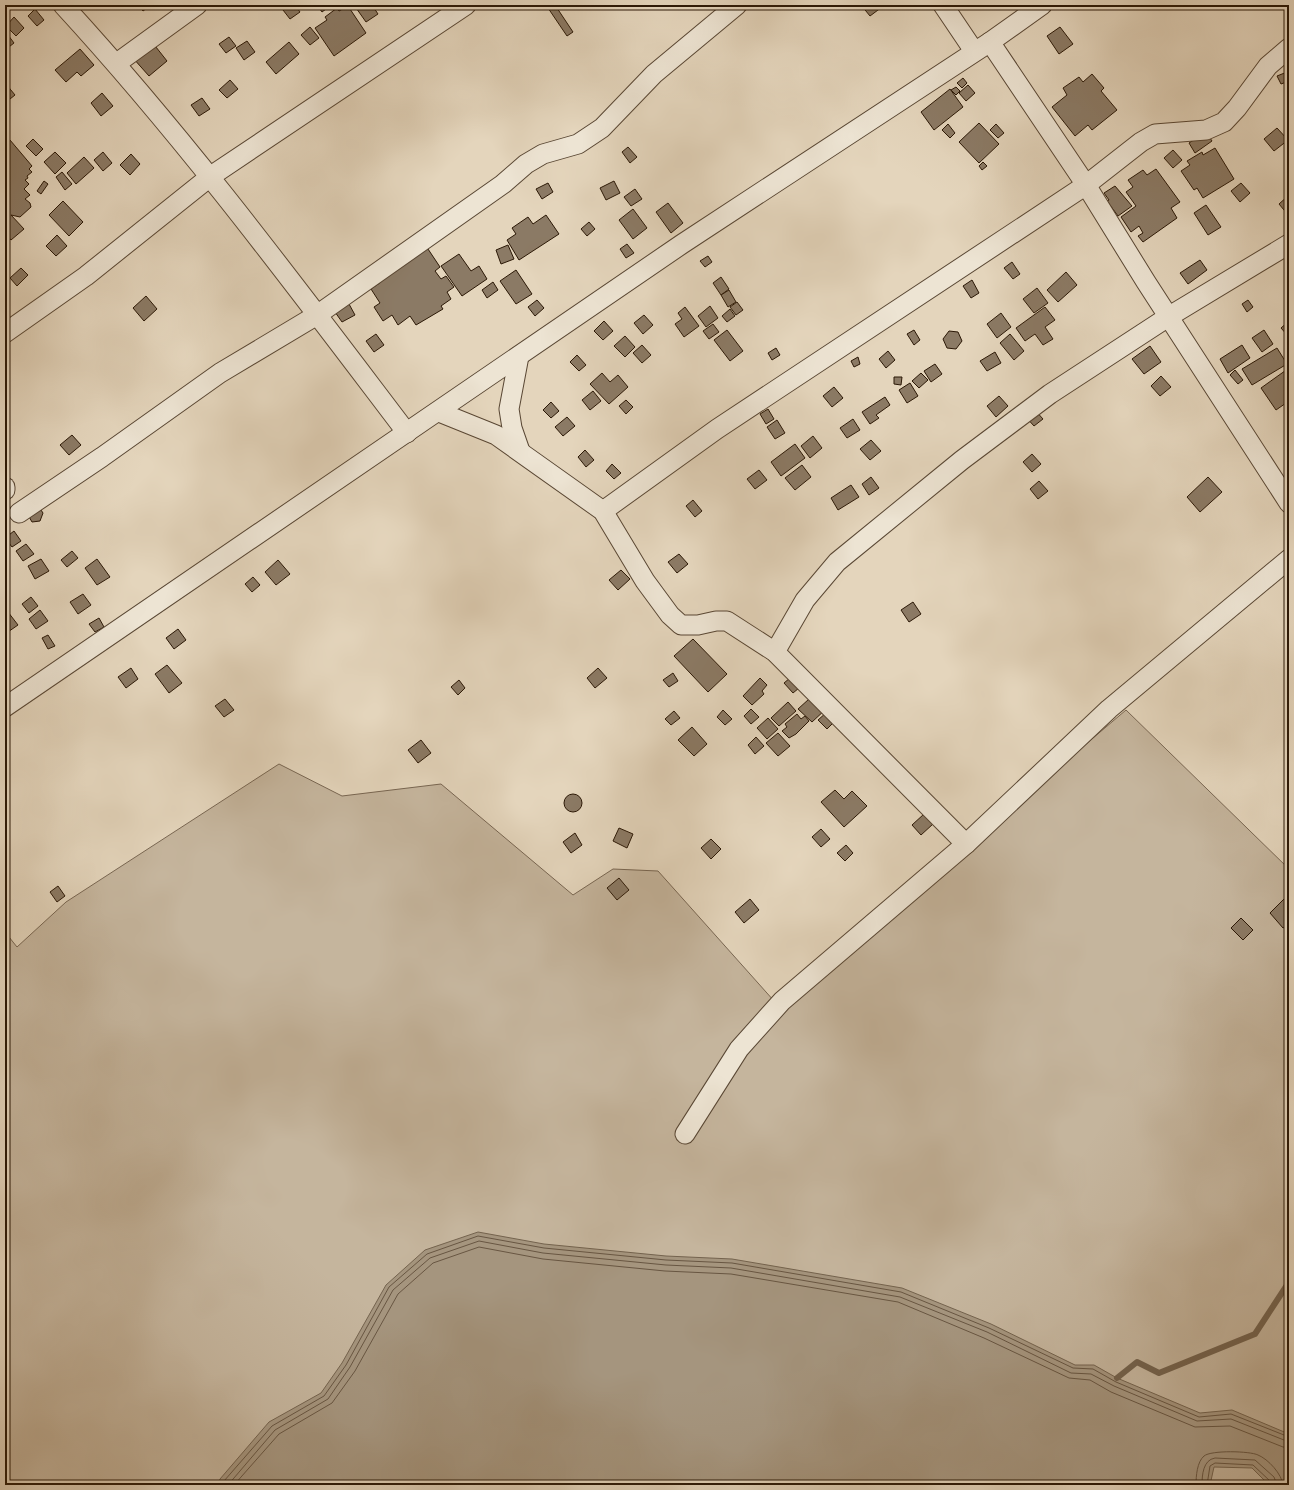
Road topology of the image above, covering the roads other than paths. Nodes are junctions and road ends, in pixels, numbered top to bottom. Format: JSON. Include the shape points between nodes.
{"nodes":[{"id":1,"x":64,"y":5,"type":"edge"},
{"id":2,"x":197,"y":5,"type":"edge"},
{"id":3,"x":466,"y":5,"type":"edge"},
{"id":4,"x":738,"y":5,"type":"edge"},
{"id":5,"x":942,"y":5,"type":"edge"},
{"id":6,"x":1042,"y":5,"type":"edge"},
{"id":7,"x":982,"y":46,"type":"junction"},
{"id":8,"x":1289,"y":48,"type":"edge"},
{"id":9,"x":117,"y":63,"type":"junction"},
{"id":10,"x":211,"y":176,"type":"junction"},
{"id":11,"x":1086,"y":185,"type":"junction"},
{"id":12,"x":1289,"y":244,"type":"edge"},
{"id":13,"x":317,"y":315,"type":"junction"},
{"id":14,"x":1168,"y":317,"type":"junction"},
{"id":15,"x":5,"y":333,"type":"edge"},
{"id":16,"x":519,"y":356,"type":"junction"},
{"id":17,"x":439,"y":412,"type":"junction"},
{"id":18,"x":407,"y":433,"type":"junction"},
{"id":19,"x":520,"y":451,"type":"junction"},
{"id":20,"x":5,"y":487,"type":"edge"},
{"id":21,"x":5,"y":490,"type":"edge"},
{"id":22,"x":1289,"y":503,"type":"edge"},
{"id":23,"x":603,"y":511,"type":"junction"},
{"id":24,"x":19,"y":513,"type":"dead end"},
{"id":25,"x":1289,"y":558,"type":"edge"},
{"id":26,"x":775,"y":652,"type":"junction"},
{"id":27,"x":5,"y":707,"type":"edge"},
{"id":28,"x":966,"y":844,"type":"junction"},
{"id":29,"x":685,"y":1134,"type":"dead end"}],
"edges":[{"from":1,"to":9,"type":"street"},
{"from":2,"to":9,"type":"street"},
{"from":3,"to":10,"type":"street"},
{"from":4,"to":13,"type":"street","via":[[654,74],[591,137],[578,144],[543,154],[526,164],[503,184]]},
{"from":5,"to":7,"type":"street"},
{"from":6,"to":7,"type":"street"},
{"from":7,"to":11,"type":"street"},
{"from":7,"to":16,"type":"street","via":[[682,244]]},
{"from":8,"to":11,"type":"street","via":[[1268,66],[1224,122],[1206,130],[1155,134]]},
{"from":9,"to":10,"type":"street"},
{"from":10,"to":13,"type":"street"},
{"from":10,"to":15,"type":"street","via":[[86,276]]},
{"from":11,"to":14,"type":"street"},
{"from":11,"to":23,"type":"street","via":[[717,429]]},
{"from":12,"to":14,"type":"street"},
{"from":13,"to":18,"type":"street"},
{"from":13,"to":24,"type":"street","via":[[220,373]]},
{"from":14,"to":22,"type":"street"},
{"from":14,"to":26,"type":"street","via":[[1050,394],[962,460],[838,562],[805,600]]},
{"from":16,"to":17,"type":"street"},
{"from":16,"to":19,"type":"street","via":[[509,409]]},
{"from":17,"to":18,"type":"street"},
{"from":17,"to":19,"type":"street","via":[[496,435]]},
{"from":18,"to":27,"type":"street"},
{"from":19,"to":23,"type":"street"},
{"from":20,"to":21,"type":"street"},
{"from":23,"to":26,"type":"street","via":[[645,581],[670,615],[681,625],[727,621]]},
{"from":25,"to":28,"type":"street","via":[[1109,709]]},
{"from":26,"to":28,"type":"street"},
{"from":28,"to":29,"type":"street","via":[[782,1001],[739,1049]]}]}
